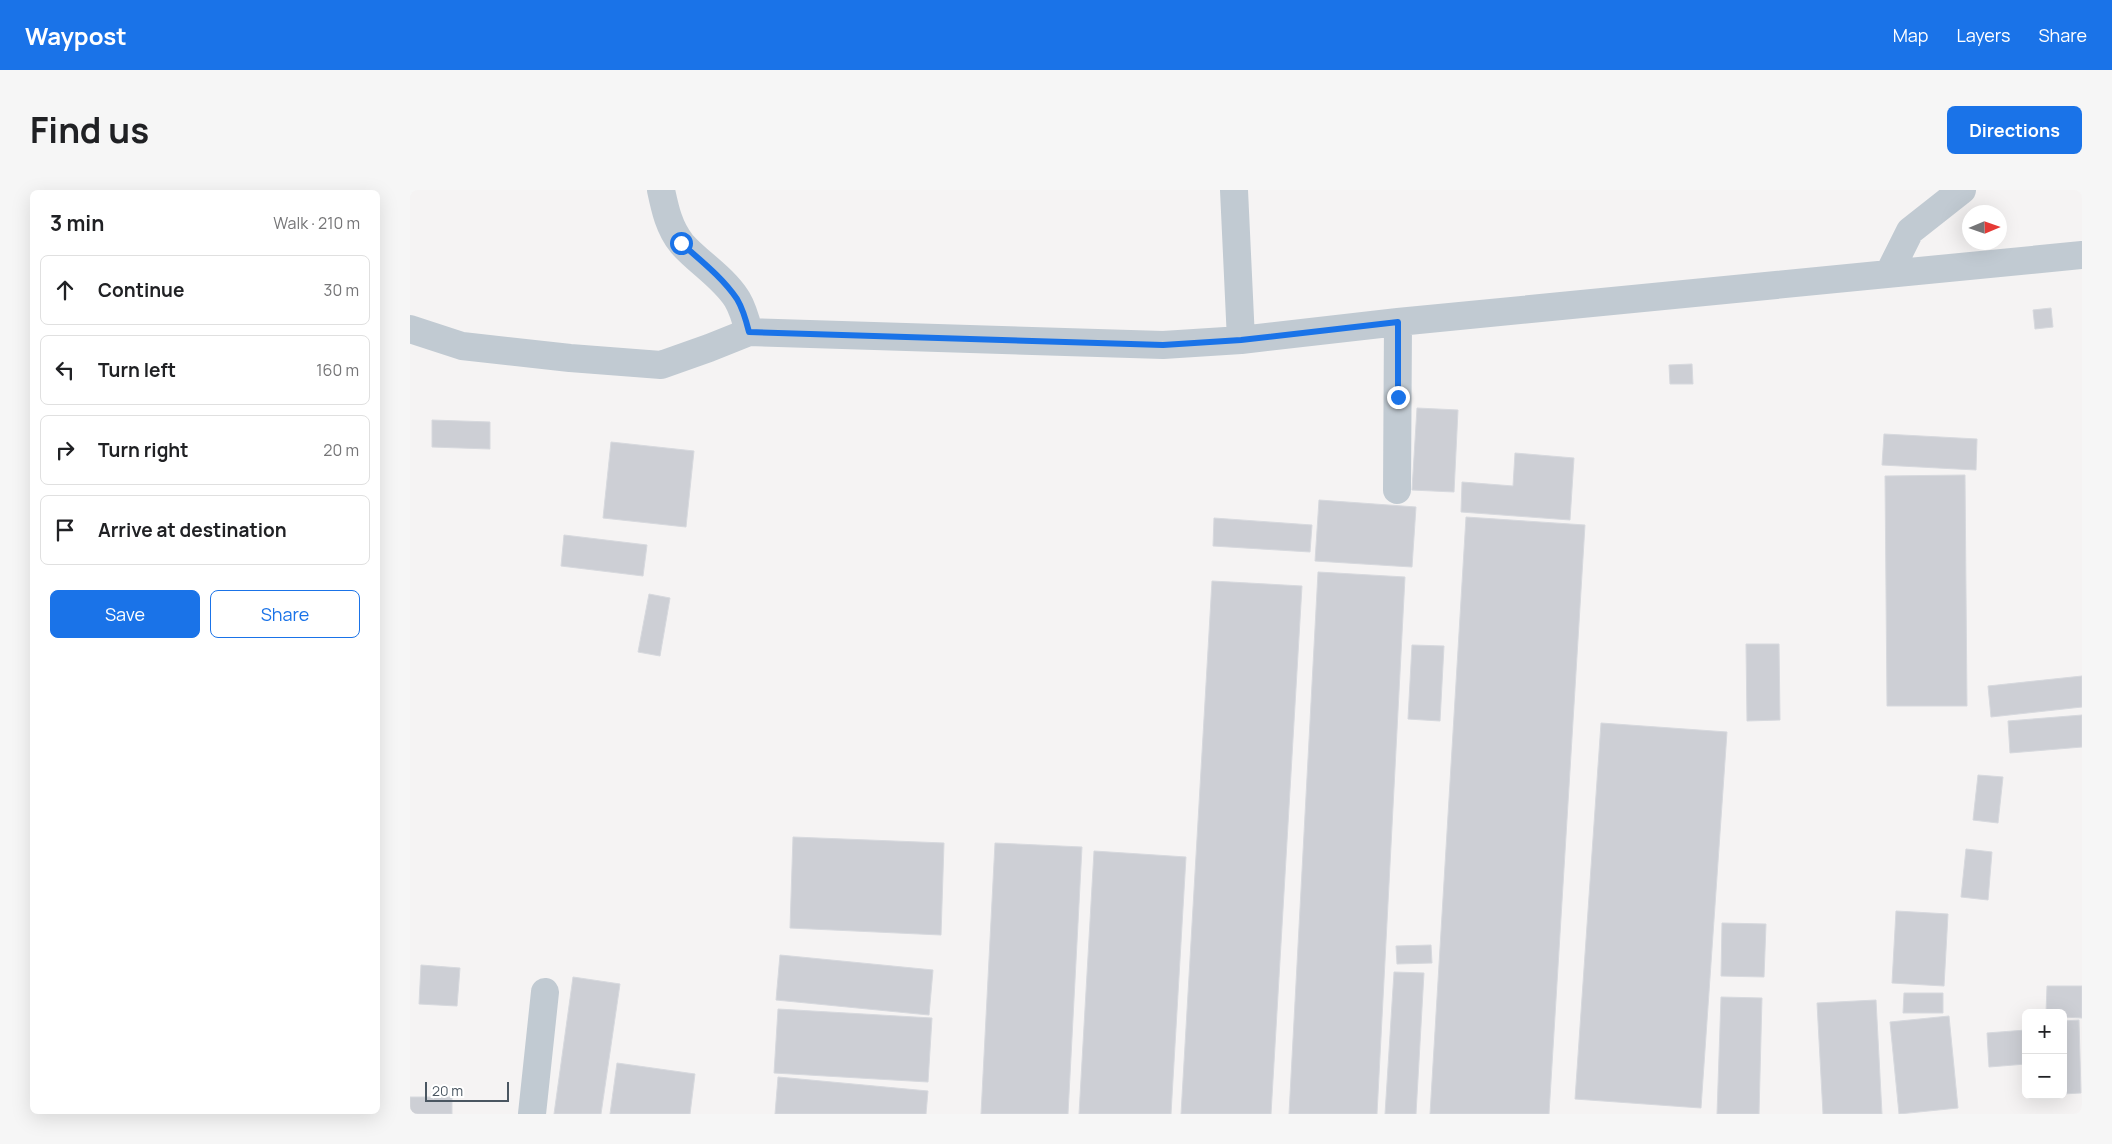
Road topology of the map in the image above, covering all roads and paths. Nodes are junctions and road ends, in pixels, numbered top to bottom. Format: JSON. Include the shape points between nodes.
{"nodes":[{"id":1,"x":661,"y":190,"type":"edge"},
{"id":2,"x":1234,"y":190,"type":"edge"},
{"id":3,"x":1962,"y":190,"type":"edge"},
{"id":4,"x":2082,"y":255,"type":"edge"},
{"id":5,"x":1889,"y":273,"type":"junction"},
{"id":6,"x":1398,"y":322,"type":"junction"},
{"id":7,"x":410,"y":329,"type":"edge"},
{"id":8,"x":749,"y":332,"type":"junction"},
{"id":9,"x":1241,"y":340,"type":"junction"},
{"id":10,"x":1397,"y":490,"type":"dead end"},
{"id":11,"x":545,"y":992,"type":"dead end"},
{"id":12,"x":532,"y":1114,"type":"edge"}],
"edges":[{"from":1,"to":8,"type":"street","via":[[666,217],[681,243],[737,299]]},
{"from":2,"to":9,"type":"street"},
{"from":3,"to":5,"type":"street","via":[[1910,231]]},
{"from":4,"to":5,"type":"street"},
{"from":5,"to":6,"type":"street"},
{"from":6,"to":9,"type":"street"},
{"from":6,"to":10,"type":"street"},
{"from":7,"to":8,"type":"street","via":[[462,346],[661,365]]},
{"from":8,"to":9,"type":"street","via":[[1163,345]]},
{"from":11,"to":12,"type":"street"}]}
